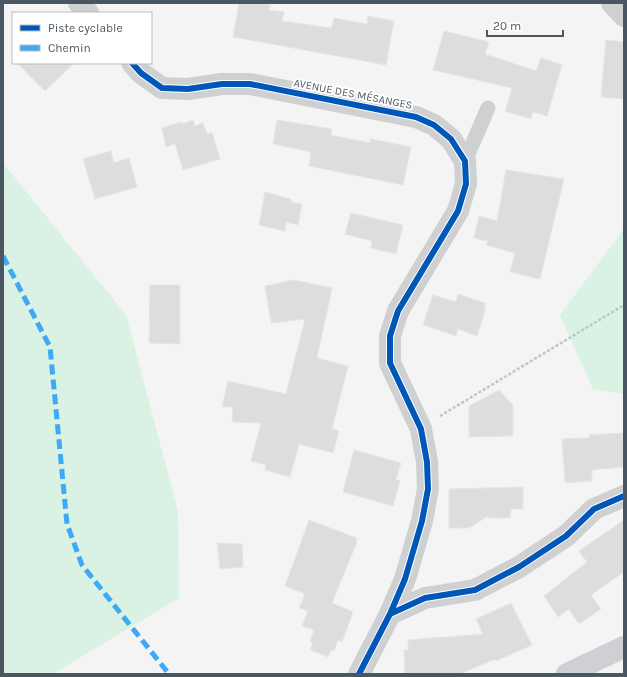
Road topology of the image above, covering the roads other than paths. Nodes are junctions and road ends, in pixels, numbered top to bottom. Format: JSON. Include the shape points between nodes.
{"nodes":[{"id":1,"x":79,"y":3,"type":"edge"},
{"id":2,"x":612,"y":3,"type":"edge"},
{"id":3,"x":87,"y":12,"type":"edge"},
{"id":4,"x":624,"y":16,"type":"edge"},
{"id":5,"x":133,"y":64,"type":"edge"},
{"id":6,"x":488,"y":108,"type":"dead end"},
{"id":7,"x":465,"y":161,"type":"junction"},
{"id":8,"x":624,"y":496,"type":"edge"},
{"id":9,"x":390,"y":614,"type":"junction"},
{"id":10,"x":624,"y":647,"type":"edge"},
{"id":11,"x":366,"y":668,"type":"edge"},
{"id":12,"x":567,"y":674,"type":"edge"}],
"edges":[{"from":1,"to":3,"type":"street"},
{"from":2,"to":4,"type":"street"},
{"from":5,"to":7,"type":"street","name":"AVENUE DES MÉSANGES","via":[[162,88],[188,89],[222,84],[250,84],[416,117],[434,125],[451,139]]},
{"from":6,"to":7,"type":"lane"},
{"from":7,"to":9,"type":"street","name":"AVENUE DES MÉSANGES","via":[[466,184],[458,211],[398,311],[390,336],[390,363],[421,429],[427,462],[428,489],[422,521],[405,579]]},
{"from":8,"to":9,"type":"street","via":[[594,509],[566,536],[520,567],[475,590],[425,598]]},
{"from":9,"to":11,"type":"street","name":"AVENUE DES MÉSANGES"},
{"from":10,"to":12,"type":"street"}]}
